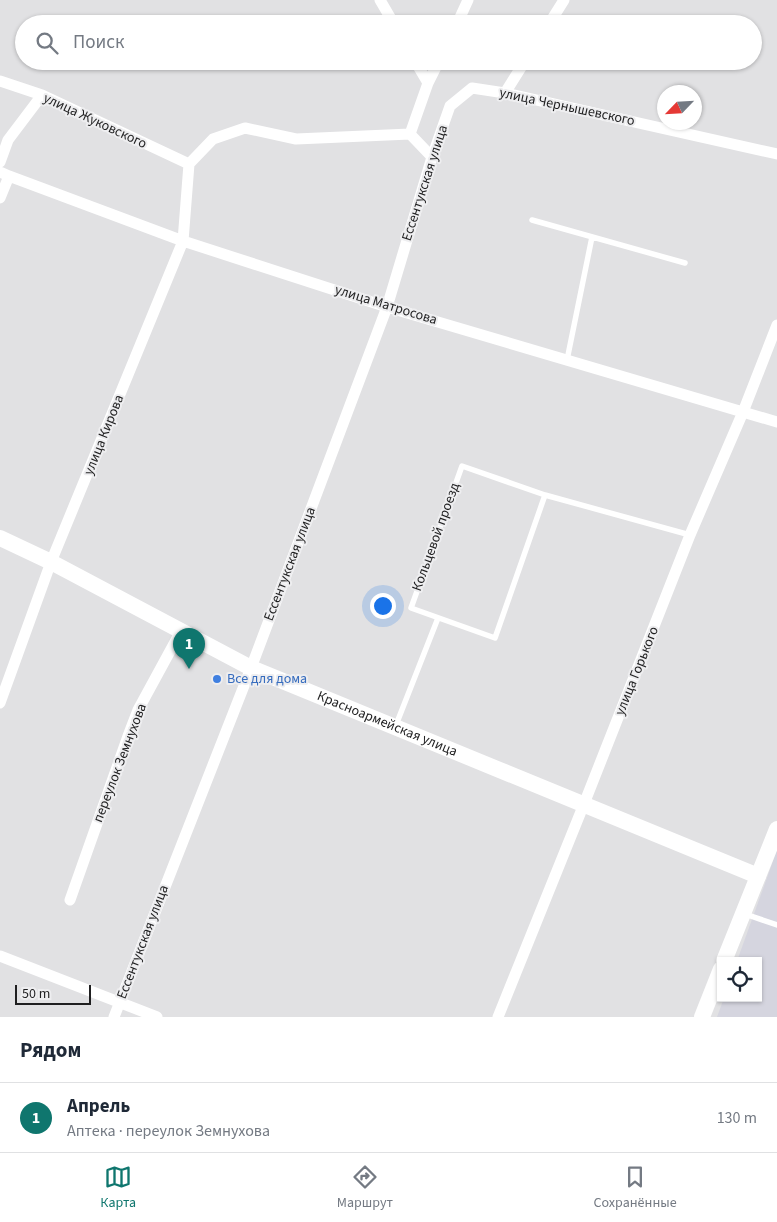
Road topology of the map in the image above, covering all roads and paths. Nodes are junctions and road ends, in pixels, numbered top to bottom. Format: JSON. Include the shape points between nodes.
{"nodes":[{"id":1,"x":380,"y":0,"type":"edge"},
{"id":2,"x":468,"y":0,"type":"edge"},
{"id":3,"x":564,"y":0,"type":"edge"},
{"id":4,"x":389,"y":15,"type":"edge"},
{"id":5,"x":460,"y":15,"type":"edge"},
{"id":6,"x":555,"y":15,"type":"edge"},
{"id":7,"x":420,"y":70,"type":"edge"},
{"id":8,"x":434,"y":70,"type":"edge"},
{"id":9,"x":519,"y":70,"type":"edge"},
{"id":10,"x":0,"y":81,"type":"edge"},
{"id":11,"x":428,"y":83,"type":"junction"},
{"id":12,"x":505,"y":93,"type":"junction"},
{"id":13,"x":42,"y":95,"type":"junction"},
{"id":14,"x":450,"y":106,"type":"joint"},
{"id":15,"x":410,"y":134,"type":"junction"},
{"id":16,"x":777,"y":154,"type":"edge"},
{"id":17,"x":432,"y":158,"type":"junction"},
{"id":18,"x":0,"y":162,"type":"edge"},
{"id":19,"x":189,"y":164,"type":"junction"},
{"id":20,"x":4,"y":174,"type":"edge"},
{"id":21,"x":0,"y":198,"type":"edge"},
{"id":22,"x":532,"y":220,"type":"dead end"},
{"id":23,"x":592,"y":237,"type":"junction"},
{"id":24,"x":184,"y":241,"type":"junction"},
{"id":25,"x":685,"y":263,"type":"dead end"},
{"id":26,"x":387,"y":307,"type":"junction"},
{"id":27,"x":777,"y":325,"type":"edge"},
{"id":28,"x":566,"y":360,"type":"junction"},
{"id":29,"x":743,"y":412,"type":"junction"},
{"id":30,"x":777,"y":422,"type":"edge"},
{"id":31,"x":545,"y":495,"type":"junction"},
{"id":32,"x":690,"y":535,"type":"junction"},
{"id":33,"x":0,"y":538,"type":"edge"},
{"id":34,"x":52,"y":562,"type":"junction"},
{"id":35,"x":438,"y":618,"type":"junction"},
{"id":36,"x":181,"y":631,"type":"junction"},
{"id":37,"x":251,"y":668,"type":"junction"},
{"id":38,"x":0,"y":703,"type":"edge"},
{"id":39,"x":395,"y":727,"type":"junction"},
{"id":40,"x":584,"y":804,"type":"junction"},
{"id":41,"x":777,"y":828,"type":"edge"},
{"id":42,"x":758,"y":876,"type":"junction"},
{"id":43,"x":70,"y":900,"type":"dead end"},
{"id":44,"x":743,"y":913,"type":"junction"},
{"id":45,"x":777,"y":925,"type":"edge"},
{"id":46,"x":0,"y":956,"type":"edge"},
{"id":47,"x":726,"y":957,"type":"edge"},
{"id":48,"x":717,"y":979,"type":"edge"},
{"id":49,"x":120,"y":1003,"type":"junction"},
{"id":50,"x":114,"y":1017,"type":"edge"},
{"id":51,"x":157,"y":1017,"type":"edge"},
{"id":52,"x":498,"y":1017,"type":"edge"},
{"id":53,"x":702,"y":1017,"type":"edge"}],
"edges":[{"from":1,"to":4,"type":"street"},
{"from":2,"to":5,"type":"street"},
{"from":3,"to":6,"type":"street"},
{"from":7,"to":11,"type":"street"},
{"from":8,"to":11,"type":"street"},
{"from":9,"to":12,"type":"street"},
{"from":10,"to":13,"type":"street","name":"улица Жуковского"},
{"from":11,"to":15,"type":"street"},
{"from":12,"to":14,"type":"street","name":"улица Чернышевского","via":[[472,88]]},
{"from":12,"to":16,"type":"street","name":"улица Чернышевского"},
{"from":13,"to":18,"type":"street","via":[[8,140]]},
{"from":13,"to":19,"type":"street","name":"улица Жуковского"},
{"from":14,"to":17,"type":"street","name":"Ессентукская улица"},
{"from":15,"to":17,"type":"street"},
{"from":15,"to":19,"type":"street","via":[[296,139],[246,128],[213,138]]},
{"from":17,"to":26,"type":"street","name":"Ессентукская улица"},
{"from":19,"to":24,"type":"street","name":"улица Кирова"},
{"from":20,"to":21,"type":"street"},
{"from":20,"to":24,"type":"street","name":"улица Матросова"},
{"from":22,"to":23,"type":"lane"},
{"from":23,"to":25,"type":"lane"},
{"from":23,"to":28,"type":"lane"},
{"from":24,"to":26,"type":"street","name":"улица Матросова"},
{"from":24,"to":34,"type":"street","name":"улица Кирова"},
{"from":26,"to":28,"type":"street","name":"улица Матросова"},
{"from":26,"to":37,"type":"street","name":"Ессентукская улица"},
{"from":27,"to":29,"type":"street","name":"улица Горького"},
{"from":28,"to":29,"type":"street","name":"улица Матросова"},
{"from":29,"to":30,"type":"street","name":"улица Матросова"},
{"from":29,"to":32,"type":"street","name":"улица Горького"},
{"from":31,"to":32,"type":"lane","name":"Кольцевой проезд"},
{"from":31,"to":35,"type":"lane","name":"Кольцевой проезд","via":[[495,638]]},
{"from":31,"to":35,"type":"lane","name":"Кольцевой проезд","via":[[462,466],[411,608]]},
{"from":32,"to":40,"type":"street","name":"улица Горького"},
{"from":33,"to":34,"type":"street","name":"Красноармейская улица"},
{"from":34,"to":36,"type":"street","name":"Красноармейская улица"},
{"from":34,"to":38,"type":"street","name":"улица Кирова"},
{"from":35,"to":39,"type":"lane"},
{"from":36,"to":37,"type":"street","name":"Красноармейская улица"},
{"from":36,"to":43,"type":"street","name":"переулок Земнухова","via":[[138,710]]},
{"from":37,"to":39,"type":"street","name":"Красноармейская улица"},
{"from":37,"to":49,"type":"street","name":"Ессентукская улица"},
{"from":39,"to":40,"type":"street","name":"Красноармейская улица"},
{"from":40,"to":42,"type":"street","name":"Красноармейская улица"},
{"from":40,"to":52,"type":"street","name":"улица Горького"},
{"from":41,"to":42,"type":"street"},
{"from":42,"to":44,"type":"street"},
{"from":44,"to":45,"type":"lane"},
{"from":44,"to":47,"type":"street"},
{"from":46,"to":49,"type":"street"},
{"from":48,"to":53,"type":"street"},
{"from":49,"to":50,"type":"street","name":"Ессентукская улица"},
{"from":49,"to":51,"type":"street"}]}
